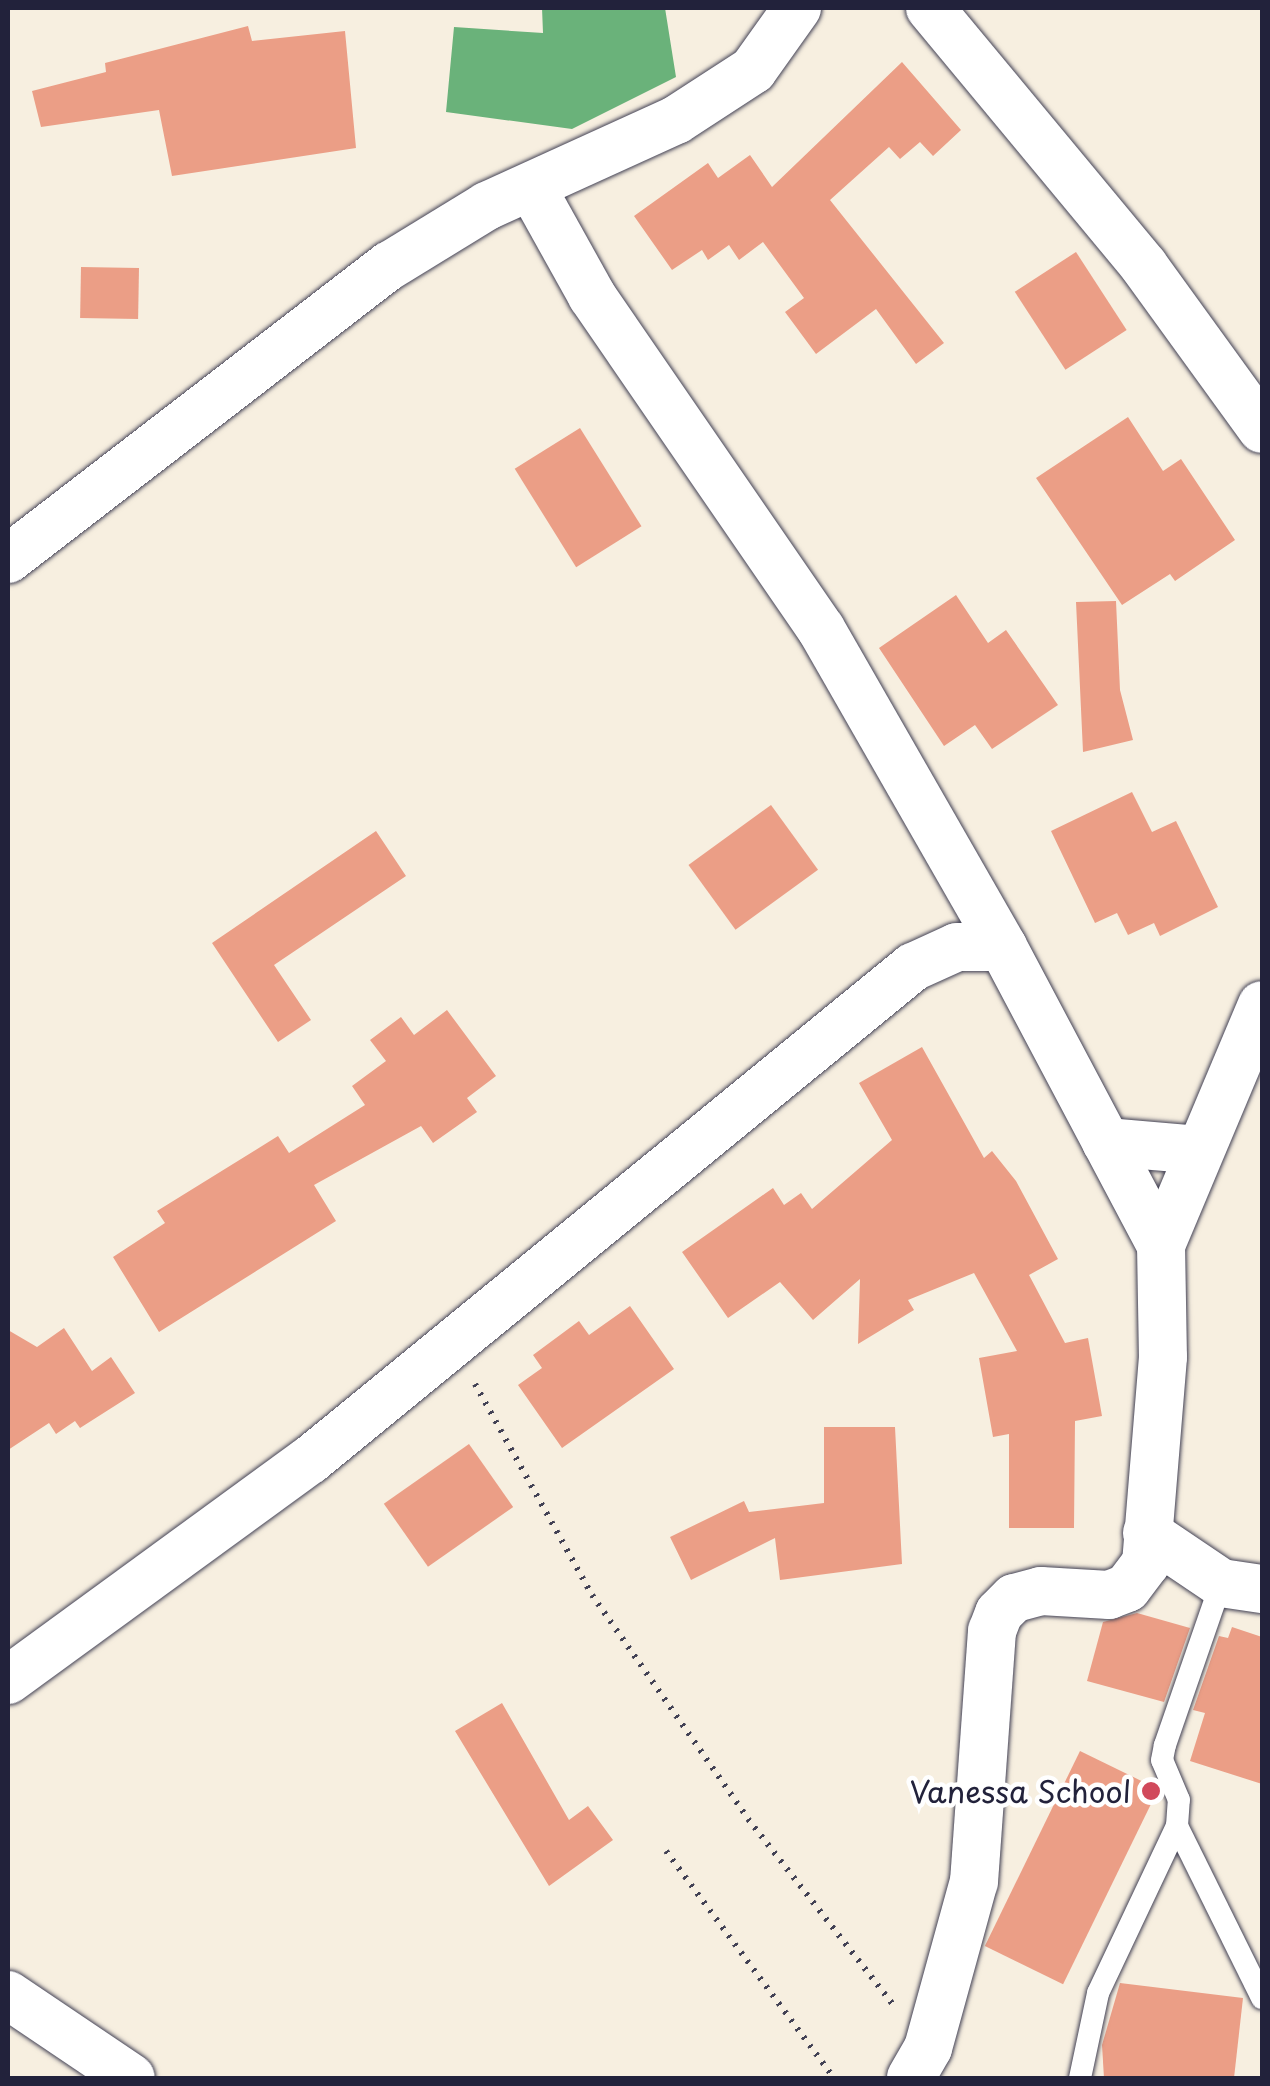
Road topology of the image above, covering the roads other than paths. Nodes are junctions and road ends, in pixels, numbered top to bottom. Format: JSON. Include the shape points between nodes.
{"nodes":[{"id":1,"x":797,"y":8,"type":"edge"},
{"id":2,"x":930,"y":8,"type":"edge"},
{"id":3,"x":532,"y":188,"type":"junction"},
{"id":4,"x":1262,"y":430,"type":"edge"},
{"id":5,"x":8,"y":559,"type":"edge"},
{"id":6,"x":1003,"y":947,"type":"junction"},
{"id":7,"x":1262,"y":1005,"type":"edge"},
{"id":8,"x":1106,"y":1142,"type":"junction"},
{"id":9,"x":1199,"y":1150,"type":"junction"},
{"id":10,"x":1161,"y":1245,"type":"junction"},
{"id":11,"x":1147,"y":1533,"type":"junction"},
{"id":12,"x":1242,"y":1586,"type":"edge"},
{"id":13,"x":8,"y":1680,"type":"edge"},
{"id":14,"x":1177,"y":1826,"type":"junction"},
{"id":15,"x":8,"y":1995,"type":"edge"},
{"id":16,"x":1262,"y":1998,"type":"edge"},
{"id":17,"x":920,"y":2063,"type":"edge"},
{"id":18,"x":131,"y":2078,"type":"edge"},
{"id":19,"x":1080,"y":2078,"type":"edge"}],
"edges":[{"from":1,"to":3,"type":"street","via":[[752,70],[676,120]]},
{"from":2,"to":4,"type":"street","via":[[1144,266]]},
{"from":3,"to":5,"type":"street","via":[[488,206],[389,266]]},
{"from":3,"to":6,"type":"street","via":[[592,296],[821,630]]},
{"from":6,"to":8,"type":"street"},
{"from":6,"to":13,"type":"street","via":[[931,954],[310,1460]]},
{"from":7,"to":9,"type":"street"},
{"from":8,"to":9,"type":"street"},
{"from":8,"to":10,"type":"street"},
{"from":9,"to":10,"type":"street"},
{"from":10,"to":11,"type":"street","via":[[1165,1324]]},
{"from":11,"to":12,"type":"street"},
{"from":11,"to":17,"type":"street","via":[[1146,1562],[1127,1588],[1109,1595],[1040,1590],[1014,1598],[999,1614],[992,1631],[974,1881]]},
{"from":12,"to":14,"type":"lane","via":[[1164,1745],[1162,1760],[1179,1800]]},
{"from":14,"to":16,"type":"lane"},
{"from":14,"to":19,"type":"lane","via":[[1098,1993]]},
{"from":15,"to":18,"type":"street"}]}
